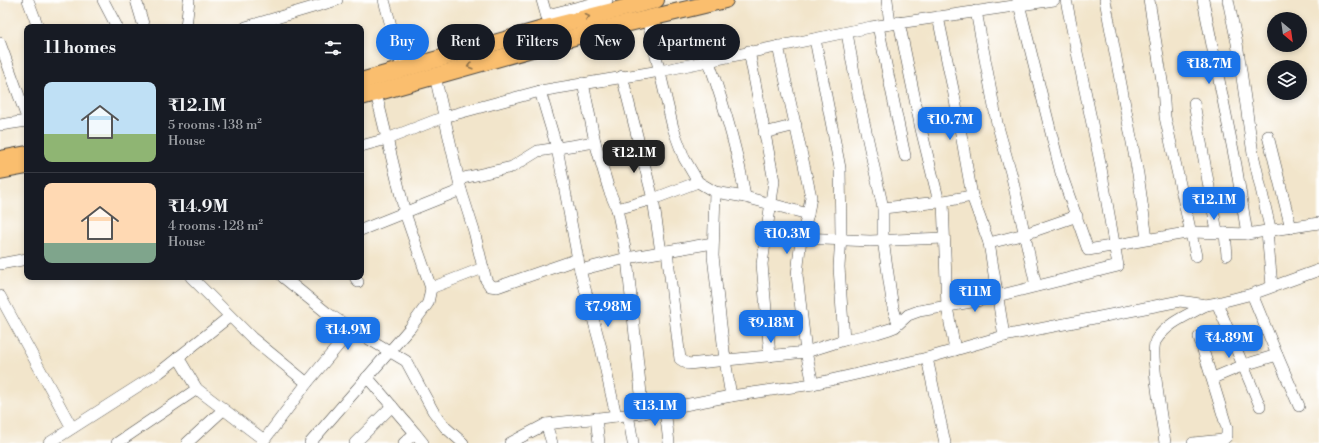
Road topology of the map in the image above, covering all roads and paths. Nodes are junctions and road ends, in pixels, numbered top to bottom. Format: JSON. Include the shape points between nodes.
{"nodes":[{"id":1,"x":28,"y":0,"type":"edge"},
{"id":2,"x":103,"y":0,"type":"edge"},
{"id":3,"x":136,"y":0,"type":"edge"},
{"id":4,"x":189,"y":0,"type":"edge"},
{"id":5,"x":337,"y":0,"type":"edge"},
{"id":6,"x":384,"y":0,"type":"edge"},
{"id":7,"x":542,"y":0,"type":"edge"},
{"id":8,"x":607,"y":0,"type":"edge"},
{"id":9,"x":656,"y":0,"type":"edge"},
{"id":10,"x":724,"y":0,"type":"edge"},
{"id":11,"x":887,"y":0,"type":"edge"},
{"id":12,"x":1054,"y":0,"type":"edge"},
{"id":13,"x":1066,"y":0,"type":"edge"},
{"id":14,"x":1105,"y":0,"type":"edge"},
{"id":15,"x":1150,"y":0,"type":"edge"},
{"id":16,"x":1203,"y":0,"type":"edge"},
{"id":17,"x":1228,"y":0,"type":"edge"},
{"id":18,"x":581,"y":3,"type":"edge"},
{"id":19,"x":1018,"y":3,"type":"edge"},
{"id":20,"x":976,"y":11,"type":"junction"},
{"id":21,"x":938,"y":17,"type":"junction"},
{"id":22,"x":647,"y":18,"type":"junction"},
{"id":23,"x":548,"y":21,"type":"junction"},
{"id":24,"x":895,"y":23,"type":"junction"},
{"id":25,"x":37,"y":24,"type":"edge"},
{"id":26,"x":115,"y":24,"type":"edge"},
{"id":27,"x":143,"y":24,"type":"edge"},
{"id":28,"x":186,"y":24,"type":"edge"},
{"id":29,"x":256,"y":24,"type":"edge"},
{"id":30,"x":878,"y":26,"type":"junction"},
{"id":31,"x":847,"y":33,"type":"junction"},
{"id":32,"x":815,"y":38,"type":"junction"},
{"id":33,"x":0,"y":43,"type":"edge"},
{"id":34,"x":778,"y":46,"type":"junction"},
{"id":35,"x":749,"y":51,"type":"junction"},
{"id":36,"x":740,"y":53,"type":"edge"},
{"id":37,"x":708,"y":60,"type":"joint"},
{"id":38,"x":403,"y":70,"type":"junction"},
{"id":39,"x":660,"y":71,"type":"junction"},
{"id":40,"x":435,"y":76,"type":"junction"},
{"id":41,"x":622,"y":76,"type":"junction"},
{"id":42,"x":364,"y":80,"type":"edge"},
{"id":43,"x":583,"y":83,"type":"junction"},
{"id":44,"x":540,"y":91,"type":"junction"},
{"id":45,"x":369,"y":95,"type":"edge"},
{"id":46,"x":1194,"y":103,"type":"dead end"},
{"id":47,"x":24,"y":110,"type":"edge"},
{"id":48,"x":444,"y":117,"type":"junction"},
{"id":49,"x":24,"y":121,"type":"edge"},
{"id":50,"x":0,"y":125,"type":"edge"},
{"id":51,"x":796,"y":125,"type":"junction"},
{"id":52,"x":764,"y":133,"type":"junction"},
{"id":53,"x":1268,"y":136,"type":"dead end"},
{"id":54,"x":387,"y":139,"type":"junction"},
{"id":55,"x":595,"y":142,"type":"junction"},
{"id":56,"x":364,"y":145,"type":"edge"},
{"id":57,"x":557,"y":148,"type":"junction"},
{"id":58,"x":24,"y":155,"type":"edge"},
{"id":59,"x":905,"y":156,"type":"dead end"},
{"id":60,"x":0,"y":159,"type":"edge"},
{"id":61,"x":24,"y":167,"type":"edge"},
{"id":62,"x":0,"y":171,"type":"edge"},
{"id":63,"x":698,"y":182,"type":"junction"},
{"id":64,"x":460,"y":184,"type":"junction"},
{"id":65,"x":715,"y":192,"type":"junction"},
{"id":66,"x":972,"y":196,"type":"junction"},
{"id":67,"x":745,"y":197,"type":"junction"},
{"id":68,"x":653,"y":199,"type":"junction"},
{"id":69,"x":941,"y":202,"type":"junction"},
{"id":70,"x":772,"y":204,"type":"junction"},
{"id":71,"x":883,"y":208,"type":"junction"},
{"id":72,"x":618,"y":209,"type":"junction"},
{"id":73,"x":405,"y":213,"type":"junction"},
{"id":74,"x":808,"y":214,"type":"junction"},
{"id":75,"x":1077,"y":216,"type":"junction"},
{"id":76,"x":1319,"y":223,"type":"edge"},
{"id":77,"x":1291,"y":228,"type":"junction"},
{"id":78,"x":364,"y":229,"type":"edge"},
{"id":79,"x":1192,"y":232,"type":"junction"},
{"id":80,"x":1221,"y":232,"type":"junction"},
{"id":81,"x":1269,"y":232,"type":"junction"},
{"id":82,"x":1024,"y":234,"type":"junction"},
{"id":83,"x":1247,"y":234,"type":"junction"},
{"id":84,"x":800,"y":238,"type":"junction"},
{"id":85,"x":944,"y":238,"type":"junction"},
{"id":86,"x":841,"y":239,"type":"junction"},
{"id":87,"x":1146,"y":239,"type":"junction"},
{"id":88,"x":883,"y":240,"type":"junction"},
{"id":89,"x":713,"y":243,"type":"junction"},
{"id":90,"x":989,"y":243,"type":"junction"},
{"id":91,"x":1113,"y":244,"type":"junction"},
{"id":92,"x":664,"y":251,"type":"junction"},
{"id":93,"x":1227,"y":255,"type":"dead end"},
{"id":94,"x":1196,"y":256,"type":"dead end"},
{"id":95,"x":627,"y":258,"type":"junction"},
{"id":96,"x":24,"y":260,"type":"edge"},
{"id":97,"x":0,"y":264,"type":"edge"},
{"id":98,"x":579,"y":264,"type":"junction"},
{"id":99,"x":483,"y":268,"type":"junction"},
{"id":100,"x":1319,"y":270,"type":"edge"},
{"id":101,"x":194,"y":280,"type":"edge"},
{"id":102,"x":286,"y":280,"type":"edge"},
{"id":103,"x":1036,"y":286,"type":"junction"},
{"id":104,"x":1272,"y":286,"type":"junction"},
{"id":105,"x":431,"y":288,"type":"junction"},
{"id":106,"x":1252,"y":294,"type":"junction"},
{"id":107,"x":996,"y":295,"type":"junction"},
{"id":108,"x":0,"y":296,"type":"edge"},
{"id":109,"x":1217,"y":303,"type":"junction"},
{"id":110,"x":1206,"y":305,"type":"junction"},
{"id":111,"x":947,"y":307,"type":"junction"},
{"id":112,"x":4,"y":315,"type":"edge"},
{"id":113,"x":230,"y":317,"type":"junction"},
{"id":114,"x":898,"y":323,"type":"junction"},
{"id":115,"x":352,"y":328,"type":"junction"},
{"id":116,"x":1004,"y":336,"type":"junction"},
{"id":117,"x":1199,"y":337,"type":"dead end"},
{"id":118,"x":844,"y":340,"type":"junction"},
{"id":119,"x":955,"y":350,"type":"junction"},
{"id":120,"x":390,"y":351,"type":"junction"},
{"id":121,"x":806,"y":352,"type":"junction"},
{"id":122,"x":1277,"y":355,"type":"junction"},
{"id":123,"x":770,"y":356,"type":"junction"},
{"id":124,"x":178,"y":357,"type":"junction"},
{"id":125,"x":927,"y":358,"type":"junction"},
{"id":126,"x":725,"y":360,"type":"junction"},
{"id":127,"x":1244,"y":365,"type":"junction"},
{"id":128,"x":366,"y":378,"type":"junction"},
{"id":129,"x":1213,"y":378,"type":"junction"},
{"id":130,"x":307,"y":383,"type":"junction"},
{"id":131,"x":813,"y":384,"type":"junction"},
{"id":132,"x":197,"y":389,"type":"junction"},
{"id":133,"x":731,"y":396,"type":"junction"},
{"id":134,"x":392,"y":406,"type":"junction"},
{"id":135,"x":1260,"y":406,"type":"dead end"},
{"id":136,"x":1299,"y":406,"type":"dead end"},
{"id":137,"x":665,"y":409,"type":"junction"},
{"id":138,"x":223,"y":410,"type":"junction"},
{"id":139,"x":643,"y":413,"type":"junction"},
{"id":140,"x":628,"y":414,"type":"junction"},
{"id":141,"x":616,"y":416,"type":"junction"},
{"id":142,"x":596,"y":418,"type":"junction"},
{"id":143,"x":546,"y":424,"type":"junction"},
{"id":144,"x":72,"y":428,"type":"junction"},
{"id":145,"x":415,"y":433,"type":"junction"},
{"id":146,"x":263,"y":441,"type":"edge"},
{"id":147,"x":49,"y":443,"type":"edge"},
{"id":148,"x":117,"y":443,"type":"edge"},
{"id":149,"x":187,"y":443,"type":"edge"},
{"id":150,"x":310,"y":443,"type":"edge"},
{"id":151,"x":355,"y":443,"type":"edge"},
{"id":152,"x":404,"y":443,"type":"edge"},
{"id":153,"x":423,"y":443,"type":"edge"},
{"id":154,"x":463,"y":443,"type":"edge"},
{"id":155,"x":510,"y":443,"type":"edge"},
{"id":156,"x":552,"y":443,"type":"edge"},
{"id":157,"x":600,"y":443,"type":"edge"},
{"id":158,"x":633,"y":443,"type":"edge"},
{"id":159,"x":669,"y":443,"type":"edge"},
{"id":160,"x":946,"y":443,"type":"edge"},
{"id":161,"x":1165,"y":443,"type":"edge"},
{"id":162,"x":1193,"y":443,"type":"edge"}],
"edges":[{"from":1,"to":25,"type":"street"},
{"from":2,"to":26,"type":"street"},
{"from":3,"to":27,"type":"street"},
{"from":4,"to":28,"type":"street"},
{"from":5,"to":29,"type":"street"},
{"from":6,"to":38,"type":"street"},
{"from":7,"to":23,"type":"street"},
{"from":8,"to":18,"type":"street"},
{"from":23,"to":9,"type":"highway","one_way":true},
{"from":10,"to":22,"type":"highway"},
{"from":11,"to":24,"type":"street"},
{"from":12,"to":19,"type":"street"},
{"from":13,"to":91,"type":"street","via":[[1099,157]]},
{"from":14,"to":87,"type":"street","via":[[1138,174]]},
{"from":15,"to":79,"type":"street","via":[[1165,117]]},
{"from":16,"to":83,"type":"street"},
{"from":17,"to":81,"type":"street","via":[[1237,43],[1244,105]]},
{"from":18,"to":23,"type":"street"},
{"from":19,"to":20,"type":"street"},
{"from":19,"to":75,"type":"street","via":[[1061,173]]},
{"from":20,"to":21,"type":"street"},
{"from":20,"to":82,"type":"street","via":[[996,123],[1011,173]]},
{"from":21,"to":24,"type":"street"},
{"from":21,"to":66,"type":"street"},
{"from":22,"to":39,"type":"street"},
{"from":22,"to":40,"type":"highway","one_way":true},
{"from":23,"to":38,"type":"highway"},
{"from":24,"to":30,"type":"street"},
{"from":24,"to":69,"type":"street"},
{"from":30,"to":31,"type":"street"},
{"from":30,"to":59,"type":"street"},
{"from":31,"to":32,"type":"street"},
{"from":31,"to":71,"type":"street"},
{"from":32,"to":34,"type":"street"},
{"from":32,"to":86,"type":"street","via":[[840,168]]},
{"from":33,"to":47,"type":"street"},
{"from":34,"to":35,"type":"street"},
{"from":34,"to":51,"type":"street"},
{"from":35,"to":36,"type":"street"},
{"from":35,"to":52,"type":"street"},
{"from":37,"to":39,"type":"street"},
{"from":37,"to":67,"type":"street","via":[[740,159]]},
{"from":38,"to":42,"type":"highway"},
{"from":39,"to":41,"type":"street"},
{"from":39,"to":63,"type":"street","via":[[673,128],[684,158]]},
{"from":40,"to":45,"type":"highway"},
{"from":40,"to":48,"type":"street"},
{"from":41,"to":43,"type":"street"},
{"from":41,"to":68,"type":"street"},
{"from":43,"to":44,"type":"street"},
{"from":43,"to":55,"type":"street"},
{"from":44,"to":48,"type":"street"},
{"from":44,"to":57,"type":"street"},
{"from":45,"to":54,"type":"street"},
{"from":46,"to":80,"type":"street"},
{"from":48,"to":54,"type":"street"},
{"from":48,"to":64,"type":"street"},
{"from":49,"to":50,"type":"street"},
{"from":51,"to":52,"type":"street"},
{"from":51,"to":74,"type":"street","via":[[811,197]]},
{"from":52,"to":70,"type":"street","via":[[774,181]]},
{"from":53,"to":77,"type":"street"},
{"from":54,"to":56,"type":"street"},
{"from":54,"to":73,"type":"street"},
{"from":55,"to":57,"type":"street"},
{"from":55,"to":72,"type":"street"},
{"from":57,"to":64,"type":"street","via":[[538,151],[512,167]]},
{"from":57,"to":98,"type":"street"},
{"from":58,"to":60,"type":"highway"},
{"from":61,"to":62,"type":"highway"},
{"from":63,"to":65,"type":"street"},
{"from":63,"to":68,"type":"street"},
{"from":64,"to":73,"type":"street"},
{"from":64,"to":99,"type":"street"},
{"from":65,"to":67,"type":"street"},
{"from":65,"to":89,"type":"street"},
{"from":66,"to":69,"type":"street"},
{"from":66,"to":90,"type":"street"},
{"from":67,"to":70,"type":"street"},
{"from":68,"to":72,"type":"street"},
{"from":68,"to":92,"type":"street"},
{"from":69,"to":71,"type":"street"},
{"from":69,"to":85,"type":"street"},
{"from":70,"to":74,"type":"street"},
{"from":70,"to":123,"type":"street","via":[[762,264]]},
{"from":71,"to":88,"type":"street"},
{"from":72,"to":95,"type":"street"},
{"from":73,"to":78,"type":"street"},
{"from":73,"to":105,"type":"street"},
{"from":74,"to":84,"type":"street"},
{"from":75,"to":82,"type":"street"},
{"from":75,"to":91,"type":"street","via":[[1088,250]]},
{"from":76,"to":77,"type":"street"},
{"from":77,"to":81,"type":"street"},
{"from":79,"to":80,"type":"street"},
{"from":79,"to":87,"type":"street"},
{"from":79,"to":94,"type":"street"},
{"from":80,"to":83,"type":"street"},
{"from":80,"to":93,"type":"street"},
{"from":81,"to":83,"type":"street"},
{"from":81,"to":104,"type":"street"},
{"from":82,"to":90,"type":"street"},
{"from":82,"to":103,"type":"street"},
{"from":84,"to":86,"type":"street"},
{"from":84,"to":121,"type":"street","via":[[797,276]]},
{"from":85,"to":88,"type":"street"},
{"from":85,"to":111,"type":"street"},
{"from":86,"to":88,"type":"street"},
{"from":86,"to":118,"type":"street","via":[[839,267]]},
{"from":87,"to":91,"type":"street"},
{"from":88,"to":114,"type":"street","via":[[893,308]]},
{"from":89,"to":92,"type":"street"},
{"from":89,"to":126,"type":"street","via":[[712,256]]},
{"from":90,"to":107,"type":"street"},
{"from":91,"to":103,"type":"street","via":[[1118,266]]},
{"from":92,"to":95,"type":"street"},
{"from":92,"to":126,"type":"street","via":[[680,359],[688,364]]},
{"from":95,"to":98,"type":"street"},
{"from":95,"to":139,"type":"street"},
{"from":96,"to":97,"type":"street"},
{"from":98,"to":99,"type":"street","via":[[497,287],[490,286]]},
{"from":98,"to":141,"type":"street"},
{"from":99,"to":105,"type":"street"},
{"from":100,"to":104,"type":"street"},
{"from":101,"to":113,"type":"street"},
{"from":102,"to":115,"type":"street","via":[[320,308]]},
{"from":103,"to":107,"type":"street"},
{"from":104,"to":106,"type":"street"},
{"from":105,"to":120,"type":"street","via":[[428,303]]},
{"from":106,"to":109,"type":"street"},
{"from":106,"to":122,"type":"street"},
{"from":107,"to":111,"type":"street"},
{"from":107,"to":116,"type":"street"},
{"from":108,"to":112,"type":"street"},
{"from":109,"to":110,"type":"street"},
{"from":109,"to":127,"type":"street"},
{"from":110,"to":116,"type":"street","via":[[1180,301]]},
{"from":110,"to":161,"type":"street","via":[[1171,324],[1154,346]]},
{"from":111,"to":114,"type":"street","via":[[908,314]]},
{"from":111,"to":119,"type":"street"},
{"from":112,"to":144,"type":"street"},
{"from":113,"to":124,"type":"street"},
{"from":113,"to":130,"type":"street"},
{"from":114,"to":118,"type":"street","via":[[895,327],[877,333]]},
{"from":115,"to":120,"type":"street"},
{"from":115,"to":130,"type":"street"},
{"from":116,"to":119,"type":"street"},
{"from":117,"to":129,"type":"street"},
{"from":118,"to":121,"type":"street"},
{"from":119,"to":125,"type":"street"},
{"from":120,"to":128,"type":"street"},
{"from":120,"to":154,"type":"street","via":[[406,361],[433,411],[445,427]]},
{"from":121,"to":123,"type":"street"},
{"from":121,"to":131,"type":"street"},
{"from":122,"to":127,"type":"street"},
{"from":122,"to":136,"type":"street"},
{"from":123,"to":126,"type":"street"},
{"from":124,"to":132,"type":"street"},
{"from":124,"to":144,"type":"street","via":[[160,372]]},
{"from":125,"to":131,"type":"street"},
{"from":125,"to":160,"type":"street"},
{"from":126,"to":133,"type":"street"},
{"from":127,"to":129,"type":"street"},
{"from":127,"to":135,"type":"street"},
{"from":128,"to":134,"type":"street"},
{"from":128,"to":150,"type":"street"},
{"from":129,"to":162,"type":"street","via":[[1227,436],[1223,440]]},
{"from":130,"to":146,"type":"street"},
{"from":131,"to":133,"type":"street"},
{"from":132,"to":138,"type":"street"},
{"from":132,"to":148,"type":"street"},
{"from":133,"to":137,"type":"street"},
{"from":134,"to":145,"type":"street"},
{"from":134,"to":151,"type":"street"},
{"from":137,"to":139,"type":"street"},
{"from":137,"to":159,"type":"street"},
{"from":138,"to":146,"type":"street"},
{"from":138,"to":149,"type":"street"},
{"from":139,"to":140,"type":"street"},
{"from":140,"to":141,"type":"street"},
{"from":140,"to":158,"type":"street"},
{"from":141,"to":142,"type":"street"},
{"from":142,"to":143,"type":"street"},
{"from":142,"to":157,"type":"street"},
{"from":143,"to":155,"type":"street"},
{"from":143,"to":156,"type":"street"},
{"from":144,"to":147,"type":"street"},
{"from":145,"to":152,"type":"street"},
{"from":145,"to":153,"type":"street"}]}
